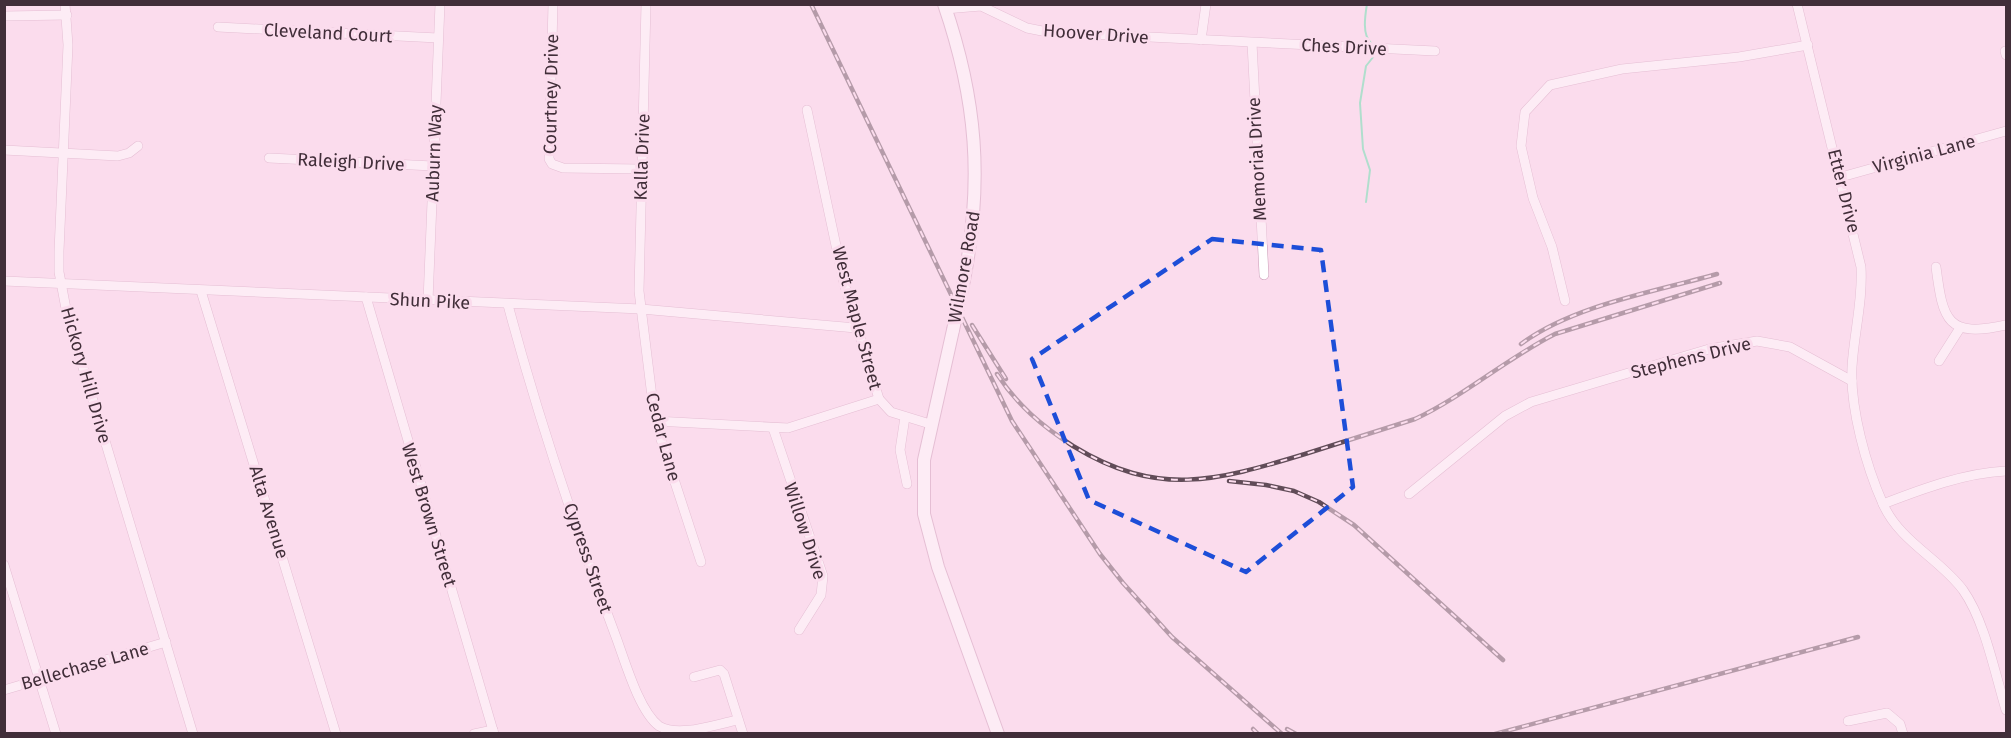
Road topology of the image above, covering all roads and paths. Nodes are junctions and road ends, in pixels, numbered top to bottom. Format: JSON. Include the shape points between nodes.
{"nodes":[{"id":1,"x":65,"y":4,"type":"edge"},
{"id":2,"x":440,"y":4,"type":"edge"},
{"id":3,"x":553,"y":4,"type":"edge"},
{"id":4,"x":646,"y":4,"type":"edge"},
{"id":5,"x":1206,"y":4,"type":"edge"},
{"id":6,"x":1797,"y":4,"type":"edge"},
{"id":7,"x":944,"y":7,"type":"edge"},
{"id":8,"x":67,"y":15,"type":"junction"},
{"id":9,"x":4,"y":16,"type":"edge"},
{"id":10,"x":218,"y":27,"type":"dead end"},
{"id":11,"x":438,"y":38,"type":"junction"},
{"id":12,"x":1201,"y":40,"type":"junction"},
{"id":13,"x":1252,"y":43,"type":"junction"},
{"id":14,"x":1808,"y":45,"type":"junction"},
{"id":15,"x":1435,"y":51,"type":"dead end"},
{"id":16,"x":807,"y":110,"type":"dead end"},
{"id":17,"x":2007,"y":131,"type":"edge"},
{"id":18,"x":138,"y":146,"type":"dead end"},
{"id":19,"x":4,"y":150,"type":"edge"},
{"id":20,"x":63,"y":152,"type":"junction"},
{"id":21,"x":269,"y":158,"type":"dead end"},
{"id":22,"x":433,"y":166,"type":"junction"},
{"id":23,"x":641,"y":169,"type":"junction"},
{"id":24,"x":1841,"y":177,"type":"junction"},
{"id":25,"x":1936,"y":267,"type":"dead end"},
{"id":26,"x":1264,"y":275,"type":"dead end"},
{"id":27,"x":4,"y":281,"type":"edge"},
{"id":28,"x":60,"y":283,"type":"junction"},
{"id":29,"x":201,"y":291,"type":"junction"},
{"id":30,"x":366,"y":297,"type":"junction"},
{"id":31,"x":428,"y":301,"type":"junction"},
{"id":32,"x":1565,"y":301,"type":"dead end"},
{"id":33,"x":508,"y":305,"type":"junction"},
{"id":34,"x":641,"y":309,"type":"junction"},
{"id":35,"x":2007,"y":325,"type":"edge"},
{"id":36,"x":856,"y":328,"type":"junction"},
{"id":37,"x":1960,"y":328,"type":"junction"},
{"id":38,"x":1939,"y":361,"type":"dead end"},
{"id":39,"x":1852,"y":381,"type":"junction"},
{"id":40,"x":879,"y":399,"type":"junction"},
{"id":41,"x":905,"y":417,"type":"junction"},
{"id":42,"x":655,"y":421,"type":"junction"},
{"id":43,"x":930,"y":423,"type":"junction"},
{"id":44,"x":773,"y":428,"type":"junction"},
{"id":45,"x":2007,"y":471,"type":"edge"},
{"id":46,"x":907,"y":484,"type":"dead end"},
{"id":47,"x":1409,"y":494,"type":"dead end"},
{"id":48,"x":1883,"y":504,"type":"junction"},
{"id":49,"x":701,"y":562,"type":"dead end"},
{"id":50,"x":4,"y":565,"type":"edge"},
{"id":51,"x":799,"y":630,"type":"dead end"},
{"id":52,"x":166,"y":642,"type":"junction"},
{"id":53,"x":694,"y":676,"type":"dead end"},
{"id":54,"x":40,"y":680,"type":"junction"},
{"id":55,"x":4,"y":690,"type":"edge"},
{"id":56,"x":2007,"y":710,"type":"edge"},
{"id":57,"x":738,"y":720,"type":"junction"},
{"id":58,"x":1848,"y":721,"type":"dead end"},
{"id":59,"x":664,"y":731,"type":"edge"},
{"id":60,"x":493,"y":732,"type":"edge"},
{"id":61,"x":56,"y":734,"type":"edge"},
{"id":62,"x":194,"y":734,"type":"edge"},
{"id":63,"x":336,"y":734,"type":"edge"},
{"id":64,"x":474,"y":734,"type":"edge"},
{"id":65,"x":742,"y":734,"type":"edge"},
{"id":66,"x":998,"y":734,"type":"edge"},
{"id":67,"x":1903,"y":734,"type":"edge"}],
"edges":[{"from":1,"to":8,"type":"street","name":"Hickory Hill Drive"},
{"from":2,"to":11,"type":"street","name":"Auburn Way"},
{"from":3,"to":23,"type":"street","name":"Courtney Drive","via":[[549,159],[563,168]]},
{"from":4,"to":23,"type":"street","name":"Kalla Drive"},
{"from":5,"to":12,"type":"street"},
{"from":6,"to":14,"type":"street","name":"Etter Drive"},
{"from":7,"to":12,"type":"street","name":"Hoover Drive","via":[[981,6],[1027,28],[1047,32]]},
{"from":7,"to":43,"type":"main road","name":"Wilmore Road","bridge":true,"via":[[964,68],[975,134],[975,213],[964,280]]},
{"from":8,"to":9,"type":"street"},
{"from":8,"to":20,"type":"street","name":"Hickory Hill Drive"},
{"from":10,"to":11,"type":"street","name":"Cleveland Court"},
{"from":11,"to":22,"type":"street","name":"Auburn Way"},
{"from":12,"to":13,"type":"street","name":"Hoover Drive"},
{"from":13,"to":15,"type":"street","name":"Ches Drive"},
{"from":13,"to":26,"type":"street","name":"Memorial Drive"},
{"from":14,"to":24,"type":"street","name":"Etter Drive"},
{"from":14,"to":32,"type":"street","via":[[1739,57],[1622,69],[1550,85],[1525,112],[1521,146]]},
{"from":16,"to":36,"type":"street","name":"West Maple Street"},
{"from":17,"to":24,"type":"street","name":"Virginia Lane"},
{"from":18,"to":20,"type":"street","via":[[117,156]]},
{"from":19,"to":20,"type":"street"},
{"from":20,"to":28,"type":"street","name":"Hickory Hill Drive"},
{"from":21,"to":22,"type":"street","name":"Raleigh Drive"},
{"from":22,"to":31,"type":"street","name":"Auburn Way"},
{"from":23,"to":34,"type":"street","name":"Kalla Drive"},
{"from":24,"to":39,"type":"street","name":"Etter Drive","via":[[1862,283]]},
{"from":25,"to":37,"type":"street","via":[[1942,306]]},
{"from":27,"to":28,"type":"street","name":"Shun Pike"},
{"from":28,"to":29,"type":"street","name":"Shun Pike"},
{"from":28,"to":52,"type":"street","name":"Hickory Hill Drive"},
{"from":29,"to":30,"type":"street","name":"Shun Pike"},
{"from":29,"to":63,"type":"street","name":"Alta Avenue"},
{"from":30,"to":31,"type":"street","name":"Shun Pike"},
{"from":30,"to":60,"type":"street","name":"West Brown Street"},
{"from":31,"to":33,"type":"street","name":"Shun Pike"},
{"from":33,"to":34,"type":"street","name":"Shun Pike"},
{"from":33,"to":59,"type":"street","name":"Cypress Street","via":[[559,476],[599,592],[639,695],[647,712]]},
{"from":34,"to":36,"type":"street","name":"Shun Pike"},
{"from":34,"to":42,"type":"street","name":"Cedar Lane"},
{"from":35,"to":37,"type":"street","via":[[1972,331]]},
{"from":36,"to":40,"type":"street","name":"West Maple Street"},
{"from":37,"to":38,"type":"street"},
{"from":39,"to":47,"type":"street","name":"Stephens Drive","via":[[1780,344],[1734,343],[1531,402],[1505,416]]},
{"from":39,"to":48,"type":"street","via":[[1854,406]]},
{"from":40,"to":41,"type":"street","name":"West Maple Street","via":[[886,410]]},
{"from":40,"to":44,"type":"street","via":[[805,424]]},
{"from":41,"to":43,"type":"street","name":"West Maple Street"},
{"from":41,"to":46,"type":"street","via":[[900,450]]},
{"from":42,"to":44,"type":"street"},
{"from":42,"to":49,"type":"street","name":"Cedar Lane"},
{"from":43,"to":66,"type":"main road","via":[[922,478],[927,531]]},
{"from":44,"to":51,"type":"street","name":"Willow Drive","via":[[823,576],[821,595]]},
{"from":45,"to":48,"type":"street","via":[[1976,474]]},
{"from":48,"to":56,"type":"street","via":[[1906,537],[1963,590],[1978,622]]},
{"from":50,"to":54,"type":"street"},
{"from":52,"to":54,"type":"street","name":"Bellechase Lane"},
{"from":52,"to":62,"type":"street","name":"Hickory Hill Drive"},
{"from":53,"to":57,"type":"street","via":[[720,670]]},
{"from":54,"to":55,"type":"street","name":"Bellechase Lane"},
{"from":54,"to":61,"type":"street"},
{"from":57,"to":59,"type":"street","name":"Cypress Street","via":[[680,732]]},
{"from":57,"to":65,"type":"street"},
{"from":58,"to":67,"type":"street","via":[[1887,713],[1900,724]]},
{"from":60,"to":64,"type":"street"}]}
